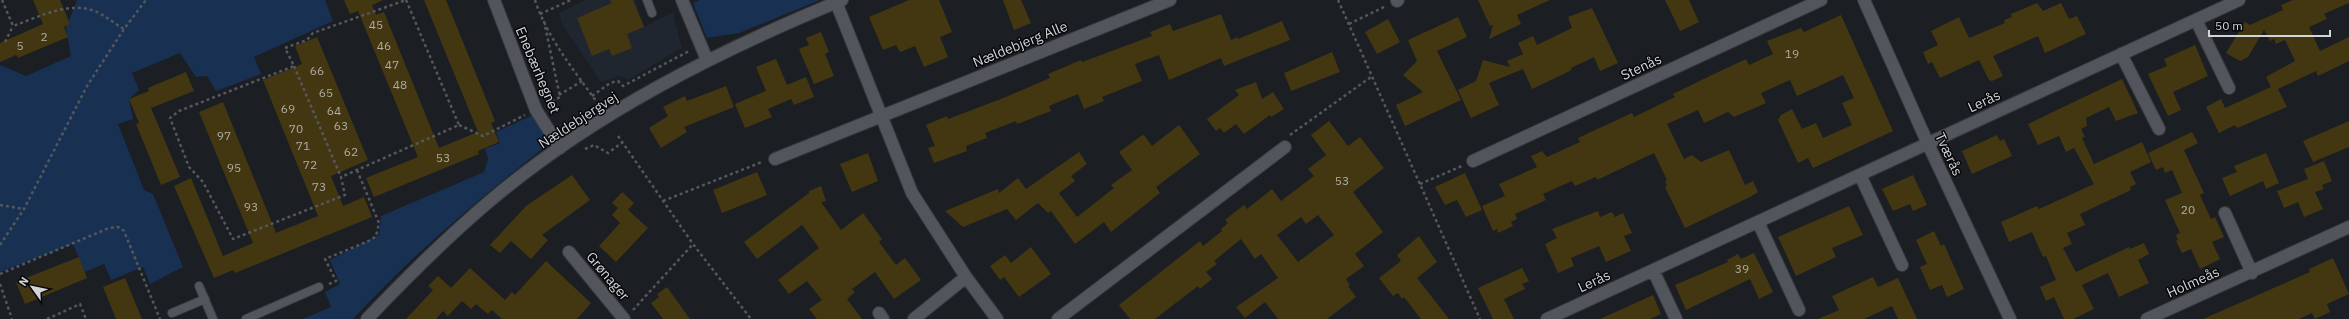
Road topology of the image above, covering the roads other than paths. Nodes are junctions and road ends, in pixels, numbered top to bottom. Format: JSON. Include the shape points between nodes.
{"nodes":[{"id":1,"x":494,"y":0,"type":"edge"},
{"id":2,"x":647,"y":0,"type":"edge"},
{"id":3,"x":682,"y":0,"type":"edge"},
{"id":4,"x":1170,"y":0,"type":"edge"},
{"id":5,"x":1821,"y":0,"type":"edge"},
{"id":6,"x":1864,"y":0,"type":"edge"},
{"id":7,"x":2239,"y":0,"type":"edge"},
{"id":8,"x":839,"y":1,"type":"edge"},
{"id":9,"x":652,"y":12,"type":"dead end"},
{"id":10,"x":2196,"y":20,"type":"junction"},
{"id":11,"x":2121,"y":54,"type":"junction"},
{"id":12,"x":707,"y":60,"type":"junction"},
{"id":13,"x":2229,"y":88,"type":"dead end"},
{"id":14,"x":882,"y":116,"type":"junction"},
{"id":15,"x":2158,"y":129,"type":"dead end"},
{"id":16,"x":1928,"y":144,"type":"junction"},
{"id":17,"x":1285,"y":147,"type":"road end"},
{"id":18,"x":560,"y":148,"type":"junction"},
{"id":19,"x":775,"y":159,"type":"road end"},
{"id":20,"x":1473,"y":161,"type":"road end"},
{"id":21,"x":1860,"y":175,"type":"junction"},
{"id":22,"x":2224,"y":213,"type":"dead end"},
{"id":23,"x":1758,"y":222,"type":"junction"},
{"id":24,"x":2349,"y":227,"type":"edge"},
{"id":25,"x":568,"y":252,"type":"dead end"},
{"id":26,"x":1902,"y":265,"type":"dead end"},
{"id":27,"x":1653,"y":270,"type":"junction"},
{"id":28,"x":2252,"y":273,"type":"junction"},
{"id":29,"x":966,"y":277,"type":"junction"},
{"id":30,"x":199,"y":286,"type":"dead end"},
{"id":31,"x":319,"y":288,"type":"road end"},
{"id":32,"x":205,"y":299,"type":"junction"},
{"id":33,"x":1799,"y":310,"type":"dead end"},
{"id":34,"x":172,"y":313,"type":"dead end"},
{"id":35,"x":627,"y":316,"type":"edge"},
{"id":36,"x":214,"y":319,"type":"edge"},
{"id":37,"x":246,"y":319,"type":"edge"},
{"id":38,"x":367,"y":319,"type":"edge"},
{"id":39,"x":914,"y":319,"type":"edge"},
{"id":40,"x":997,"y":319,"type":"edge"},
{"id":41,"x":1058,"y":319,"type":"edge"},
{"id":42,"x":1547,"y":319,"type":"edge"},
{"id":43,"x":1676,"y":319,"type":"edge"},
{"id":44,"x":2010,"y":319,"type":"edge"},
{"id":45,"x":2147,"y":319,"type":"edge"}],
"edges":[{"from":1,"to":18,"type":"street","name":"Enebærhegnet","via":[[536,110]]},
{"from":2,"to":9,"type":"lane"},
{"from":3,"to":12,"type":"street"},
{"from":4,"to":14,"type":"street","name":"Nældebjerg Alle"},
{"from":5,"to":20,"type":"street","name":"Stenås"},
{"from":6,"to":16,"type":"street","name":"Tværås"},
{"from":7,"to":10,"type":"street","name":"Lerås"},
{"from":8,"to":12,"type":"street","name":"Nældebjergvej"},
{"from":8,"to":14,"type":"street"},
{"from":10,"to":11,"type":"street","name":"Lerås"},
{"from":10,"to":13,"type":"street"},
{"from":11,"to":15,"type":"street"},
{"from":11,"to":16,"type":"street","name":"Lerås"},
{"from":12,"to":18,"type":"street","name":"Nældebjergvej"},
{"from":14,"to":19,"type":"street","name":"Nældebjerg Alle"},
{"from":14,"to":29,"type":"street","via":[[912,193]]},
{"from":16,"to":21,"type":"street","name":"Lerås"},
{"from":16,"to":44,"type":"street","name":"Tværås"},
{"from":17,"to":41,"type":"street"},
{"from":18,"to":38,"type":"street","name":"Nældebjergvej","via":[[492,199],[434,250]]},
{"from":21,"to":23,"type":"street","name":"Lerås"},
{"from":21,"to":26,"type":"street"},
{"from":22,"to":28,"type":"street"},
{"from":23,"to":27,"type":"street","name":"Lerås"},
{"from":23,"to":33,"type":"street"},
{"from":24,"to":28,"type":"street","name":"Holmeås"},
{"from":25,"to":35,"type":"street","name":"Grønager"},
{"from":27,"to":42,"type":"street","name":"Lerås"},
{"from":27,"to":43,"type":"street"},
{"from":28,"to":45,"type":"street","name":"Holmeås"},
{"from":29,"to":39,"type":"street"},
{"from":29,"to":40,"type":"street"},
{"from":30,"to":32,"type":"lane"},
{"from":31,"to":37,"type":"lane"},
{"from":32,"to":34,"type":"lane"},
{"from":32,"to":36,"type":"lane"}]}
